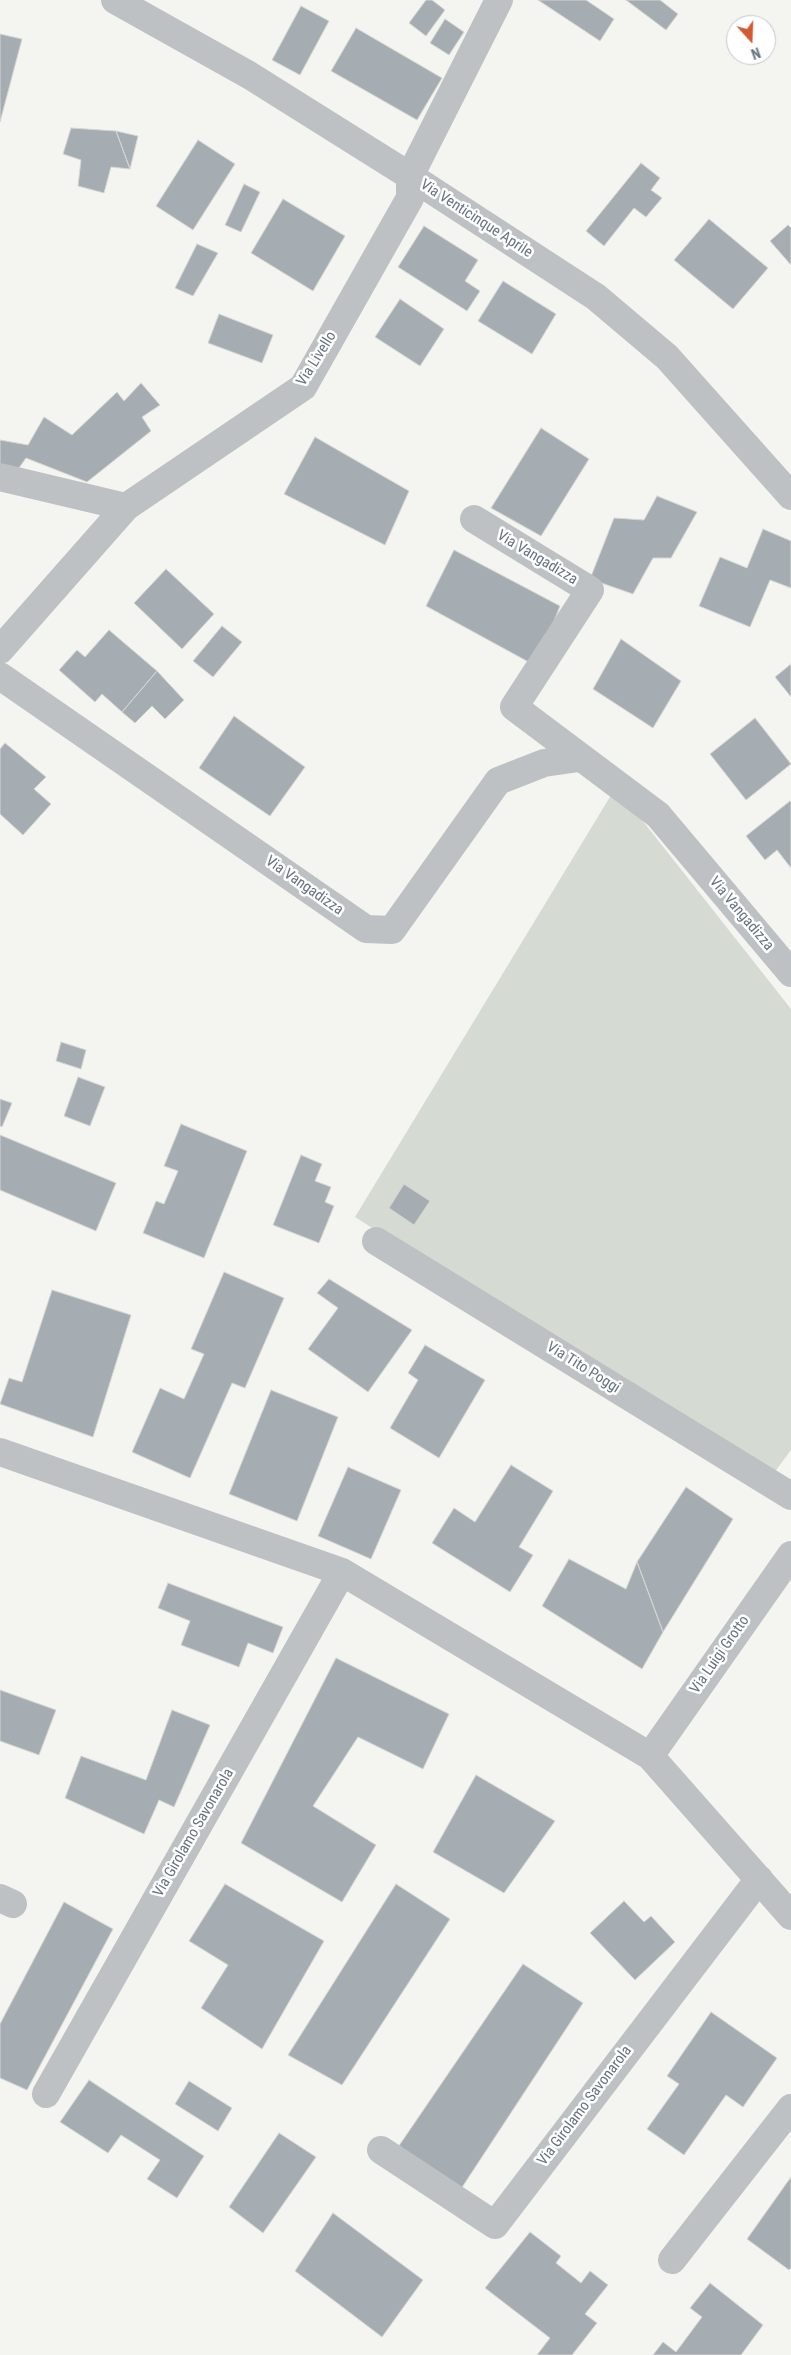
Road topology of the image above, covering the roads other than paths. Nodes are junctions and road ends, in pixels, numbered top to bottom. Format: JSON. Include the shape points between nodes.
{"nodes":[{"id":1,"x":115,"y":0,"type":"edge"},
{"id":2,"x":499,"y":0,"type":"edge"},
{"id":3,"x":410,"y":176,"type":"junction"},
{"id":4,"x":0,"y":477,"type":"edge"},
{"id":5,"x":791,"y":496,"type":"edge"},
{"id":6,"x":126,"y":507,"type":"junction"},
{"id":7,"x":474,"y":519,"type":"dead end"},
{"id":8,"x":0,"y":650,"type":"edge"},
{"id":9,"x":0,"y":676,"type":"edge"},
{"id":10,"x":579,"y":758,"type":"junction"},
{"id":11,"x":791,"y":973,"type":"edge"},
{"id":12,"x":376,"y":1241,"type":"dead end"},
{"id":13,"x":0,"y":1452,"type":"edge"},
{"id":14,"x":791,"y":1496,"type":"edge"},
{"id":15,"x":791,"y":1555,"type":"edge"},
{"id":16,"x":342,"y":1572,"type":"junction"},
{"id":17,"x":650,"y":1756,"type":"junction"},
{"id":18,"x":759,"y":1879,"type":"junction"},
{"id":19,"x":791,"y":1916,"type":"edge"},
{"id":20,"x":46,"y":2094,"type":"dead end"},
{"id":21,"x":791,"y":2108,"type":"edge"},
{"id":22,"x":381,"y":2150,"type":"dead end"},
{"id":23,"x":672,"y":2260,"type":"dead end"}],
"edges":[{"from":1,"to":3,"type":"street","name":"Via Venticinque Aprile","via":[[248,75]]},
{"from":2,"to":3,"type":"street","name":"Via Livello"},
{"from":3,"to":5,"type":"street","name":"Via Venticinque Aprile","via":[[603,303],[667,357]]},
{"from":3,"to":6,"type":"street","name":"Via Livello","via":[[410,198],[302,387]]},
{"from":4,"to":6,"type":"street"},
{"from":6,"to":8,"type":"street","name":"Via Livello"},
{"from":7,"to":10,"type":"street","name":"Via Vangadizza","via":[[590,590],[514,707]]},
{"from":9,"to":10,"type":"street","name":"Via Vangadizza","via":[[366,929],[392,930],[498,781],[544,763]]},
{"from":10,"to":11,"type":"street","name":"Via Vangadizza","via":[[658,815]]},
{"from":12,"to":14,"type":"street","name":"Via Tito Poggi"},
{"from":13,"to":16,"type":"street"},
{"from":15,"to":17,"type":"street","name":"Via Luigi Grotto"},
{"from":16,"to":17,"type":"street"},
{"from":16,"to":20,"type":"street","name":"Via Girolamo Savonarola"},
{"from":17,"to":18,"type":"street"},
{"from":18,"to":19,"type":"street"},
{"from":18,"to":22,"type":"street","name":"Via Girolamo Savonarola","via":[[494,2225]]},
{"from":21,"to":23,"type":"street"}]}
